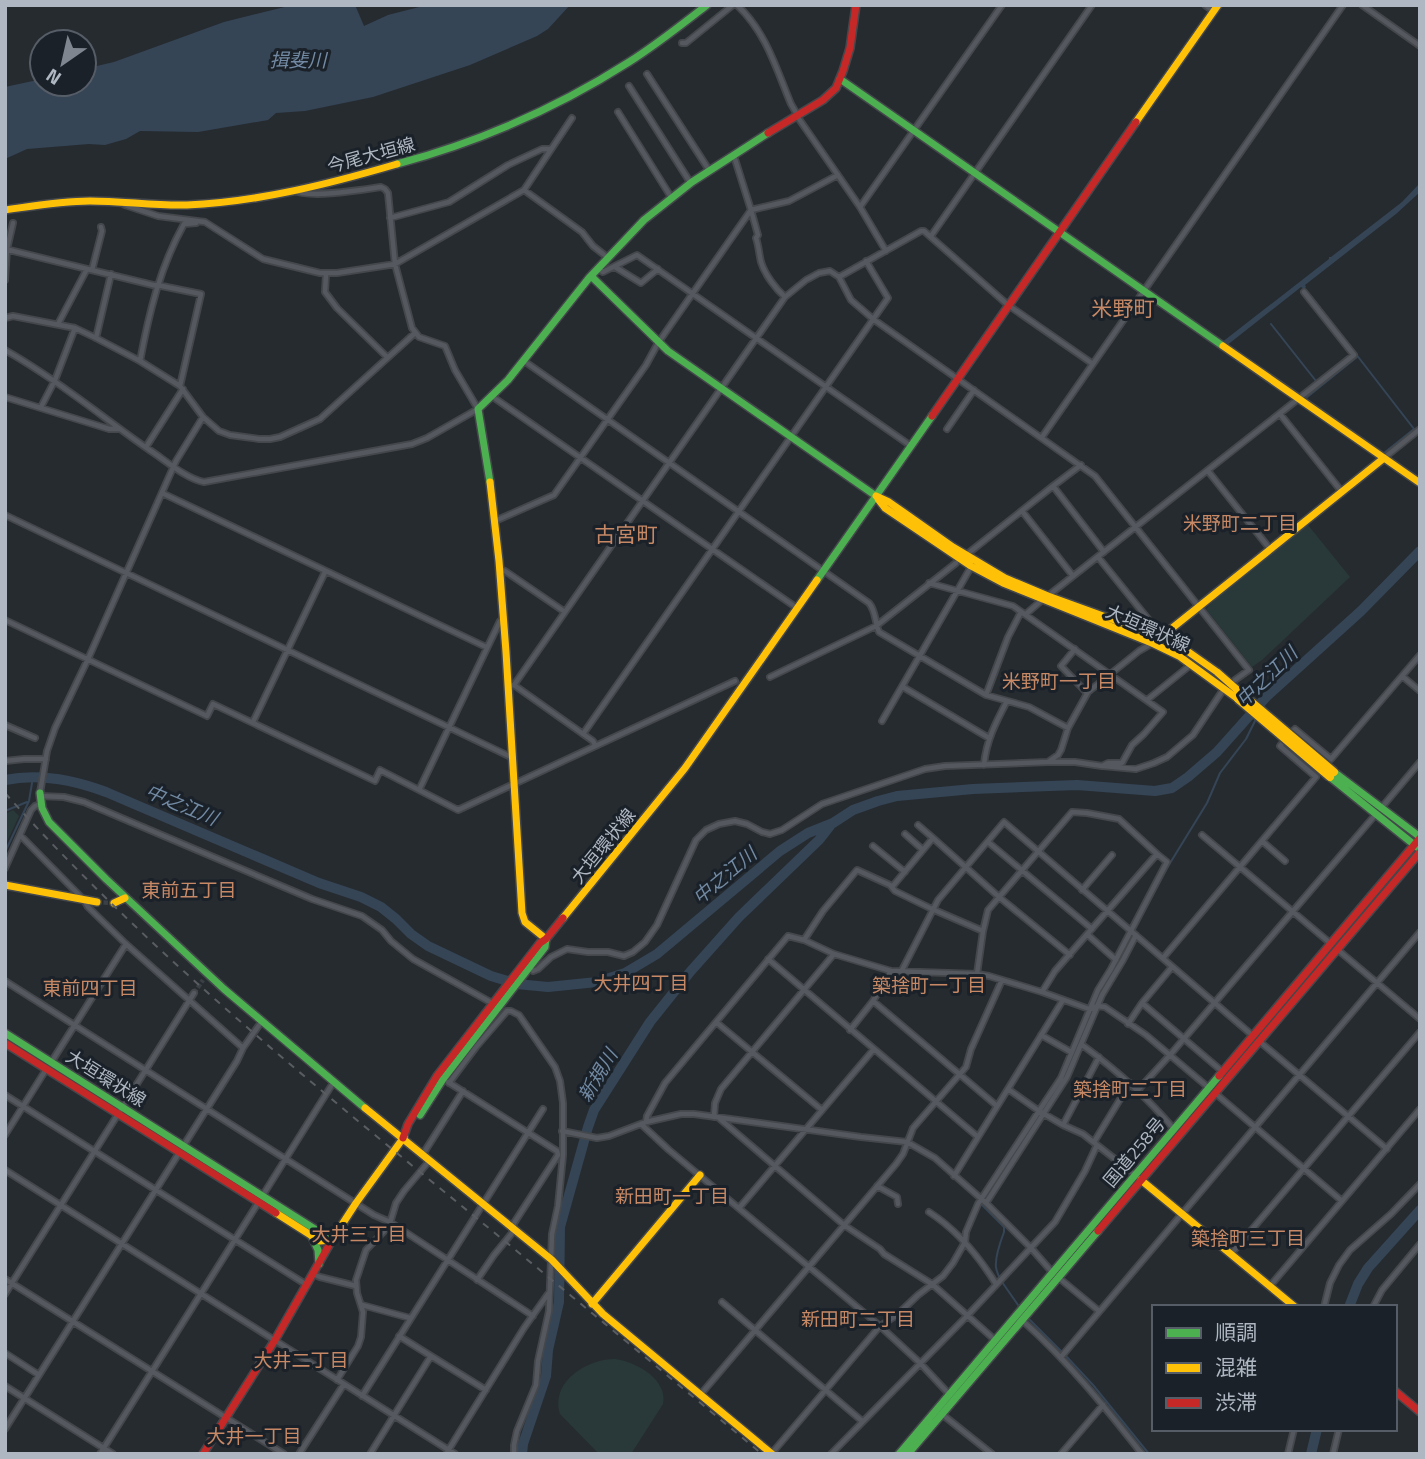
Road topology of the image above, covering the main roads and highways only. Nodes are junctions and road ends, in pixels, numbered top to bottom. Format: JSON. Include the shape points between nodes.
{"nodes":[{"id":1,"x":707,"y":5,"type":"edge"},
{"id":2,"x":856,"y":5,"type":"edge"},
{"id":3,"x":1215,"y":8,"type":"edge"},
{"id":4,"x":840,"y":79,"type":"junction"},
{"id":5,"x":5,"y":210,"type":"edge"},
{"id":6,"x":1059,"y":232,"type":"junction"},
{"id":7,"x":591,"y":276,"type":"junction"},
{"id":8,"x":1384,"y":458,"type":"junction"},
{"id":9,"x":1420,"y":484,"type":"edge"},
{"id":10,"x":876,"y":496,"type":"junction"},
{"id":11,"x":961,"y":557,"type":"junction"},
{"id":12,"x":1045,"y":598,"type":"junction"},
{"id":13,"x":1159,"y":634,"type":"junction"},
{"id":14,"x":1240,"y":696,"type":"junction"},
{"id":15,"x":40,"y":798,"type":"road end"},
{"id":16,"x":1419,"y":844,"type":"edge"},
{"id":17,"x":5,"y":885,"type":"edge"},
{"id":18,"x":125,"y":898,"type":"junction"},
{"id":19,"x":97,"y":902,"type":"tunnel mouth"},
{"id":20,"x":114,"y":903,"type":"tunnel mouth"},
{"id":21,"x":547,"y":939,"type":"junction"},
{"id":22,"x":496,"y":1002,"type":"junction"},
{"id":23,"x":5,"y":1033,"type":"edge"},
{"id":24,"x":1256,"y":1038,"type":"junction"},
{"id":25,"x":5,"y":1043,"type":"edge"},
{"id":26,"x":49,"y":1065,"type":"junction"},
{"id":27,"x":1212,"y":1091,"type":"junction"},
{"id":28,"x":403,"y":1138,"type":"junction"},
{"id":29,"x":700,"y":1175,"type":"road end"},
{"id":30,"x":1138,"y":1177,"type":"junction"},
{"id":31,"x":261,"y":1199,"type":"junction"},
{"id":32,"x":312,"y":1237,"type":"junction"},
{"id":33,"x":332,"y":1240,"type":"junction"},
{"id":34,"x":319,"y":1264,"type":"junction"},
{"id":35,"x":1055,"y":1275,"type":"junction"},
{"id":36,"x":592,"y":1304,"type":"junction"},
{"id":37,"x":1293,"y":1305,"type":"edge"},
{"id":38,"x":1397,"y":1393,"type":"edge"},
{"id":39,"x":952,"y":1396,"type":"junction"},
{"id":40,"x":1420,"y":1412,"type":"edge"},
{"id":41,"x":772,"y":1453,"type":"edge"},
{"id":42,"x":203,"y":1454,"type":"edge"},
{"id":43,"x":899,"y":1454,"type":"edge"},
{"id":44,"x":908,"y":1454,"type":"edge"}],
"edges":[{"from":1,"to":5,"type":"main road","name":"今尾大垣線","via":[[669,36],[594,83],[491,134],[436,153],[322,184],[199,204],[64,202]]},
{"from":2,"to":4,"type":"main road"},
{"from":3,"to":6,"type":"main road"},
{"from":4,"to":6,"type":"main road"},
{"from":4,"to":7,"type":"main road","via":[[830,94],[671,197]]},
{"from":6,"to":8,"type":"main road"},
{"from":6,"to":10,"type":"main road"},
{"from":7,"to":10,"type":"main road","via":[[658,344]]},
{"from":7,"to":21,"type":"main road","via":[[511,378],[478,409],[488,460],[511,685],[522,913],[525,922]]},
{"from":8,"to":9,"type":"main road"},
{"from":8,"to":13,"type":"main road"},
{"from":10,"to":11,"type":"main road","name":"大垣環状線"},
{"from":10,"to":21,"type":"main road","name":"大垣環状線","via":[[685,768]]},
{"from":11,"to":12,"type":"main road","name":"大垣環状線"},
{"from":11,"to":12,"type":"main road","name":"大垣環状線","via":[[1003,583]]},
{"from":12,"to":13,"type":"main road","name":"大垣環状線"},
{"from":12,"to":14,"type":"main road","name":"大垣環状線","via":[[1179,656]]},
{"from":13,"to":14,"type":"main road","name":"大垣環状線","via":[[1217,672]]},
{"from":14,"to":16,"type":"main road","name":"大垣環状線","bridge":true},
{"from":15,"to":18,"type":"main road","via":[[49,822]]},
{"from":16,"to":24,"type":"main road","name":"国道258号"},
{"from":17,"to":19,"type":"main road"},
{"from":18,"to":20,"type":"main road"},
{"from":18,"to":28,"type":"main road","via":[[205,977]]},
{"from":21,"to":22,"type":"main road","name":"大垣環状線"},
{"from":22,"to":28,"type":"main road","name":"大垣環状線"},
{"from":22,"to":28,"type":"main road","name":"大垣環状線","via":[[437,1076]]},
{"from":23,"to":26,"type":"main road","name":"大垣環状線"},
{"from":24,"to":27,"type":"main road","name":"国道258号"},
{"from":24,"to":27,"type":"main road","name":"国道258号","via":[[1223,1072]]},
{"from":25,"to":26,"type":"main road","name":"大垣環状線"},
{"from":26,"to":31,"type":"main road","name":"大垣環状線"},
{"from":27,"to":30,"type":"main road","name":"国道258号"},
{"from":27,"to":30,"type":"main road","name":"国道258号","via":[[1174,1129]]},
{"from":28,"to":33,"type":"main road","name":"大垣環状線"},
{"from":28,"to":36,"type":"main road","via":[[554,1263]]},
{"from":29,"to":36,"type":"main road"},
{"from":30,"to":35,"type":"main road","name":"国道258号"},
{"from":30,"to":37,"type":"main road"},
{"from":31,"to":32,"type":"main road","name":"大垣環状線"},
{"from":31,"to":33,"type":"main road","name":"大垣環状線"},
{"from":32,"to":33,"type":"main road","name":"大垣環状線"},
{"from":32,"to":34,"type":"main road"},
{"from":33,"to":34,"type":"main road"},
{"from":34,"to":42,"type":"main road"},
{"from":35,"to":39,"type":"main road","name":"国道258号","via":[[995,1340]]},
{"from":35,"to":39,"type":"main road","name":"国道258号","via":[[1022,1320]]},
{"from":36,"to":41,"type":"main road"},
{"from":38,"to":40,"type":"main road"},
{"from":39,"to":43,"type":"main road","name":"国道258号"},
{"from":39,"to":44,"type":"main road","name":"国道258号"}]}
